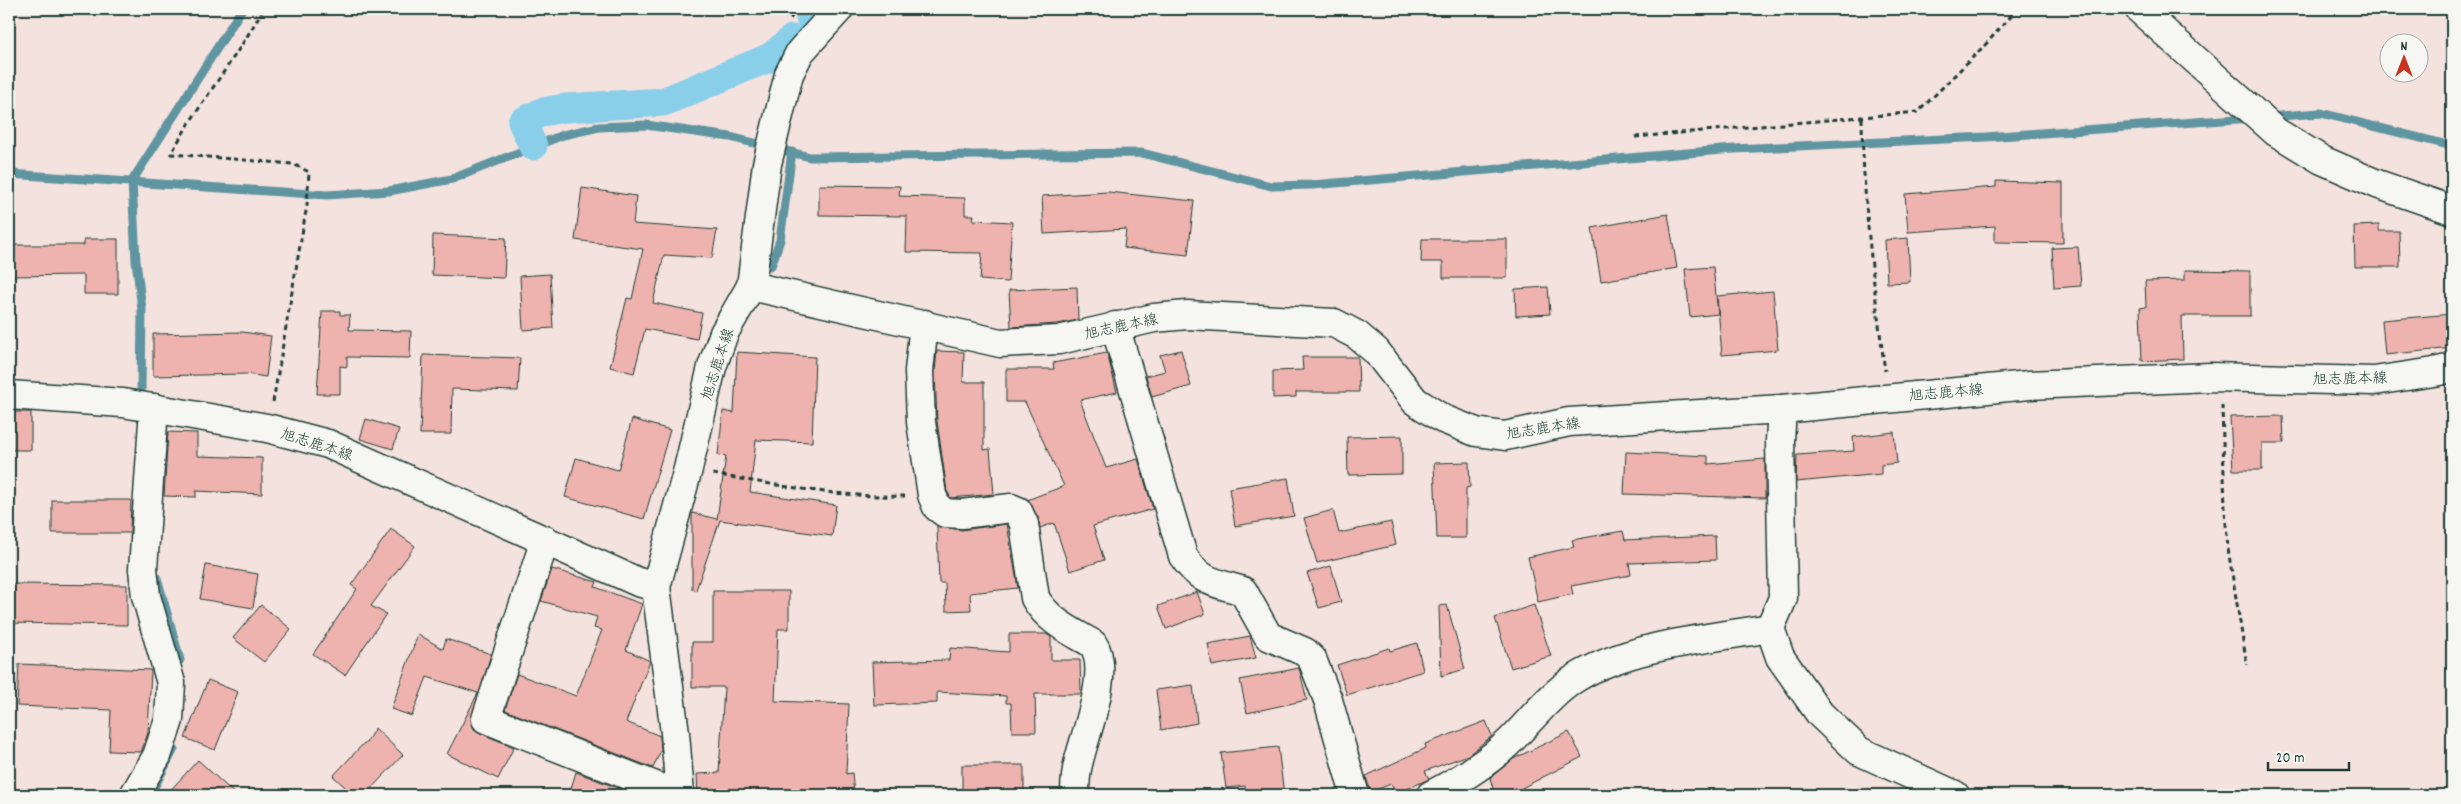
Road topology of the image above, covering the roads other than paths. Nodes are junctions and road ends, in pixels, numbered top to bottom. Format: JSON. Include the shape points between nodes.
{"nodes":[{"id":1,"x":839,"y":9,"type":"edge"},
{"id":2,"x":2147,"y":16,"type":"edge"},
{"id":3,"x":2452,"y":210,"type":"edge"},
{"id":4,"x":751,"y":286,"type":"junction"},
{"id":5,"x":924,"y":324,"type":"junction"},
{"id":6,"x":1116,"y":326,"type":"junction"},
{"id":7,"x":2452,"y":368,"type":"edge"},
{"id":8,"x":9,"y":395,"type":"edge"},
{"id":9,"x":154,"y":408,"type":"junction"},
{"id":10,"x":1782,"y":409,"type":"junction"},
{"id":11,"x":545,"y":540,"type":"junction"},
{"id":12,"x":656,"y":587,"type":"junction"},
{"id":13,"x":1770,"y":628,"type":"junction"},
{"id":14,"x":1470,"y":786,"type":"edge"},
{"id":15,"x":134,"y":795,"type":"edge"},
{"id":16,"x":679,"y":795,"type":"edge"},
{"id":17,"x":1075,"y":795,"type":"edge"},
{"id":18,"x":1355,"y":795,"type":"edge"},
{"id":19,"x":1431,"y":795,"type":"edge"},
{"id":20,"x":1955,"y":795,"type":"edge"}],
"edges":[{"from":1,"to":4,"type":"street","via":[[800,52],[788,74],[767,164]]},
{"from":2,"to":3,"type":"street","via":[[2276,132],[2338,167]]},
{"from":4,"to":5,"type":"street","name":"旭志鹿本線"},
{"from":4,"to":12,"type":"street","name":"旭志鹿本線","via":[[724,333],[712,367]]},
{"from":5,"to":6,"type":"street","name":"旭志鹿本線","via":[[1000,344],[1059,340]]},
{"from":5,"to":17,"type":"street","via":[[919,371],[921,422],[932,495],[937,507],[945,513],[962,514],[1011,508],[1018,511],[1024,524],[1035,598],[1053,620],[1093,644],[1097,650],[1098,693],[1078,762]]},
{"from":6,"to":10,"type":"street","name":"旭志鹿本線","via":[[1187,315],[1334,323],[1376,351],[1414,401],[1443,419],[1476,432],[1505,436],[1569,422]]},
{"from":6,"to":18,"type":"street","via":[[1183,556],[1203,578],[1243,590],[1268,636],[1305,652],[1312,659],[1328,700]]},
{"from":7,"to":10,"type":"street","name":"旭志鹿本線","via":[[2374,380],[2222,377],[2112,380],[1889,397]]},
{"from":8,"to":9,"type":"street","name":"旭志鹿本線"},
{"from":9,"to":11,"type":"street","name":"旭志鹿本線","via":[[267,428],[328,444]]},
{"from":9,"to":15,"type":"street","via":[[143,569],[146,596],[171,683],[169,720],[157,756]]},
{"from":10,"to":13,"type":"street","via":[[1783,598]]},
{"from":11,"to":12,"type":"street","name":"旭志鹿本線"},
{"from":11,"to":16,"type":"street","via":[[486,719]]},
{"from":12,"to":16,"type":"street","via":[[675,733]]},
{"from":13,"to":14,"type":"street","via":[[1624,655],[1598,666],[1574,680],[1541,707]]},
{"from":13,"to":20,"type":"street","via":[[1780,657],[1820,714],[1859,751]]},
{"from":14,"to":19,"type":"street"}]}
